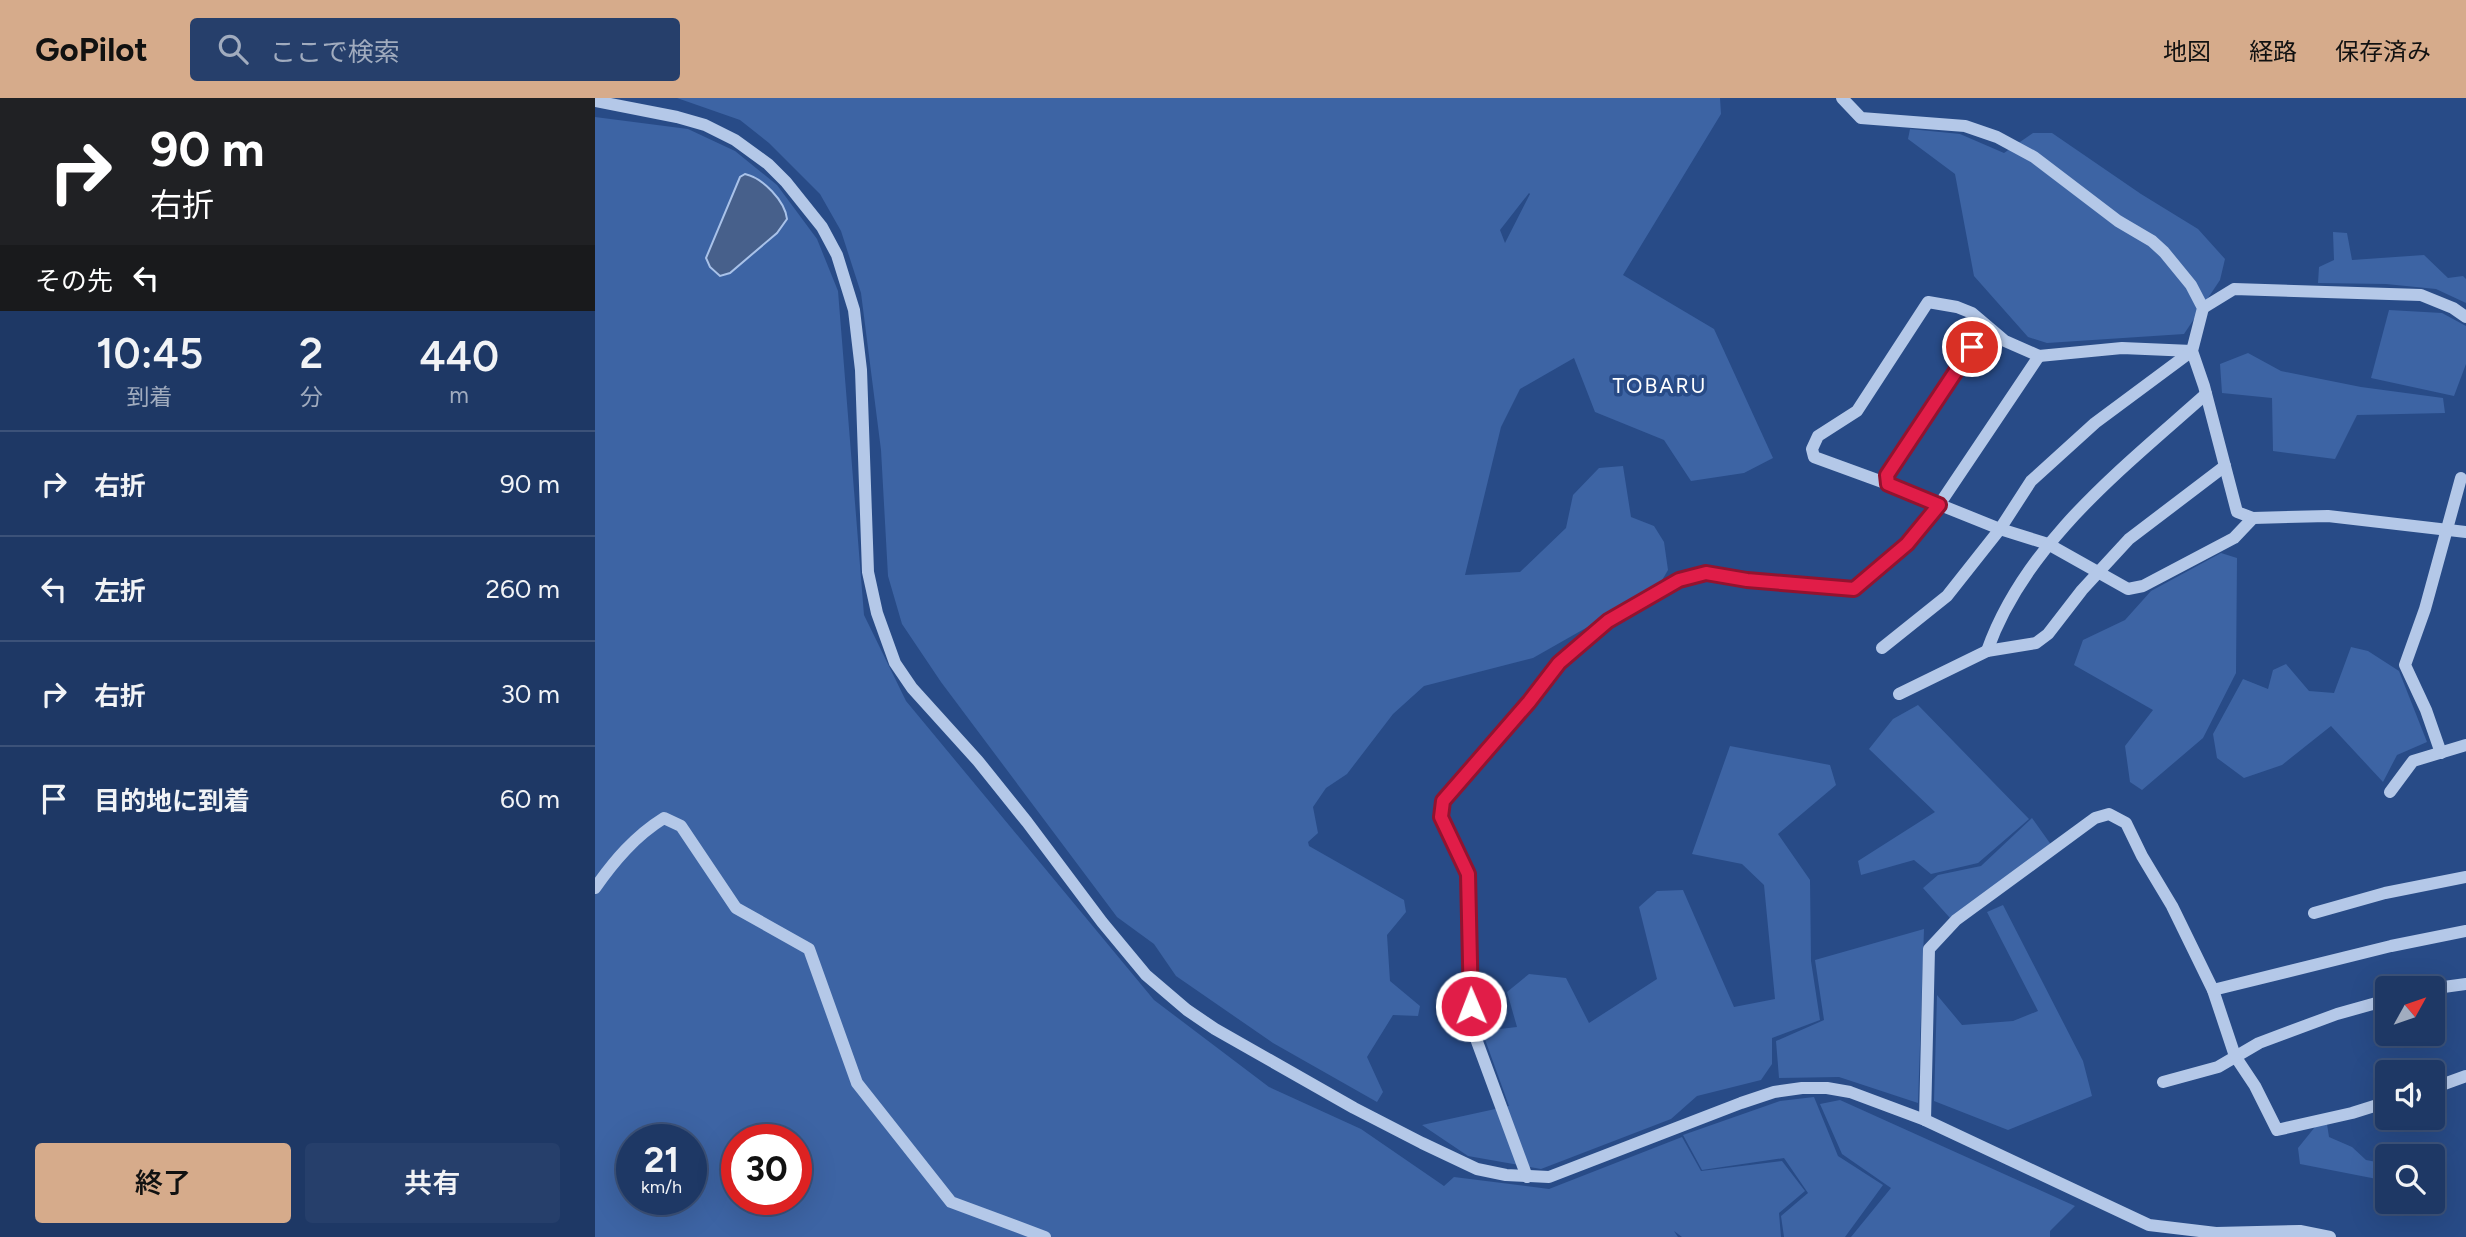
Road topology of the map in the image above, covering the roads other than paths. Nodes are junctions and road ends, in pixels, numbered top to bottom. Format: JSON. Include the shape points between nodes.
{"nodes":[{"id":1,"x":1842,"y":98,"type":"edge"},
{"id":2,"x":595,"y":102,"type":"edge"},
{"id":3,"x":2203,"y":308,"type":"junction"},
{"id":4,"x":2466,"y":317,"type":"edge"},
{"id":5,"x":1986,"y":326,"type":"junction"},
{"id":6,"x":2192,"y":351,"type":"junction"},
{"id":7,"x":2039,"y":356,"type":"junction"},
{"id":8,"x":2206,"y":394,"type":"junction"},
{"id":9,"x":2225,"y":466,"type":"junction"},
{"id":10,"x":2461,"y":478,"type":"dead end"},
{"id":11,"x":1888,"y":484,"type":"junction"},
{"id":12,"x":1939,"y":505,"type":"junction"},
{"id":13,"x":2253,"y":518,"type":"junction"},
{"id":14,"x":2000,"y":529,"type":"junction"},
{"id":15,"x":2445,"y":531,"type":"junction"},
{"id":16,"x":2466,"y":532,"type":"edge"},
{"id":17,"x":2048,"y":544,"type":"junction"},
{"id":18,"x":2099,"y":571,"type":"junction"},
{"id":19,"x":1882,"y":648,"type":"dead end"},
{"id":20,"x":1987,"y":651,"type":"junction"},
{"id":21,"x":1899,"y":694,"type":"dead end"},
{"id":22,"x":2466,"y":745,"type":"edge"},
{"id":23,"x":2441,"y":753,"type":"junction"},
{"id":24,"x":2389,"y":792,"type":"dead end"},
{"id":25,"x":2466,"y":877,"type":"edge"},
{"id":26,"x":595,"y":888,"type":"edge"},
{"id":27,"x":2313,"y":913,"type":"dead end"},
{"id":28,"x":2466,"y":930,"type":"edge"},
{"id":29,"x":2466,"y":984,"type":"edge"},
{"id":30,"x":2445,"y":987,"type":"edge"},
{"id":31,"x":2213,"y":989,"type":"junction"},
{"id":32,"x":2375,"y":1004,"type":"edge"},
{"id":33,"x":2235,"y":1056,"type":"junction"},
{"id":34,"x":2466,"y":1076,"type":"edge"},
{"id":35,"x":2163,"y":1082,"type":"dead end"},
{"id":36,"x":2445,"y":1083,"type":"edge"},
{"id":37,"x":2375,"y":1106,"type":"edge"},
{"id":38,"x":1925,"y":1120,"type":"junction"},
{"id":39,"x":1527,"y":1177,"type":"junction"},
{"id":40,"x":1045,"y":1237,"type":"edge"},
{"id":41,"x":2330,"y":1237,"type":"edge"}],
"edges":[{"from":1,"to":3,"type":"street","via":[[1861,118],[1965,126],[1997,136],[2034,157],[2117,221],[2152,241],[2191,285]]},
{"from":2,"to":39,"type":"street","via":[[677,117],[735,139],[786,182],[822,227],[838,256],[855,310],[868,572],[895,663],[1146,975],[1215,1029],[1343,1102],[1478,1169]]},
{"from":3,"to":4,"type":"street","via":[[2234,289],[2421,295]]},
{"from":3,"to":6,"type":"street"},
{"from":5,"to":7,"type":"street","via":[[2005,341]]},
{"from":5,"to":11,"type":"street","via":[[1887,475]]},
{"from":5,"to":11,"type":"street","via":[[1958,307],[1928,302],[1857,411],[1818,436],[1814,457]]},
{"from":6,"to":7,"type":"street","via":[[2122,348]]},
{"from":6,"to":8,"type":"street"},
{"from":6,"to":14,"type":"street","via":[[2095,423],[2031,481]]},
{"from":7,"to":12,"type":"street"},
{"from":8,"to":9,"type":"street"},
{"from":8,"to":17,"type":"street","via":[[2110,480]]},
{"from":9,"to":13,"type":"street","via":[[2237,512]]},
{"from":9,"to":18,"type":"street","via":[[2129,539]]},
{"from":10,"to":15,"type":"street"},
{"from":11,"to":12,"type":"street"},
{"from":12,"to":14,"type":"street"},
{"from":12,"to":39,"type":"street","via":[[1907,544],[1854,589],[1706,573],[1679,580],[1608,621],[1559,663],[1443,801],[1441,817],[1468,874],[1472,1028]]},
{"from":13,"to":15,"type":"street","via":[[2328,516]]},
{"from":13,"to":18,"type":"street","via":[[2234,538],[2143,586],[2128,589]]},
{"from":14,"to":17,"type":"street"},
{"from":14,"to":19,"type":"street","via":[[1947,596]]},
{"from":15,"to":16,"type":"street"},
{"from":15,"to":23,"type":"street","via":[[2405,665]]},
{"from":17,"to":18,"type":"street"},
{"from":17,"to":20,"type":"street","via":[[1997,621]]},
{"from":18,"to":20,"type":"street","via":[[2036,643]]},
{"from":20,"to":21,"type":"street"},
{"from":22,"to":23,"type":"street"},
{"from":23,"to":24,"type":"street","via":[[2413,761]]},
{"from":25,"to":27,"type":"street"},
{"from":26,"to":40,"type":"street","via":[[614,861],[648,828],[664,818],[681,826],[736,908],[809,949],[857,1083],[951,1202]]},
{"from":28,"to":31,"type":"street"},
{"from":29,"to":30,"type":"street"},
{"from":31,"to":33,"type":"street"},
{"from":31,"to":38,"type":"street","via":[[2126,823],[2109,814],[2095,818],[1956,920],[1929,949]]},
{"from":32,"to":33,"type":"street","via":[[2259,1043]]},
{"from":33,"to":35,"type":"street","via":[[2218,1067]]},
{"from":33,"to":37,"type":"street","via":[[2277,1130]]},
{"from":34,"to":36,"type":"street"},
{"from":38,"to":39,"type":"street","via":[[1850,1092],[1827,1088],[1774,1092],[1549,1177]]},
{"from":38,"to":41,"type":"street","via":[[2148,1225],[2216,1233],[2300,1231]]}]}
